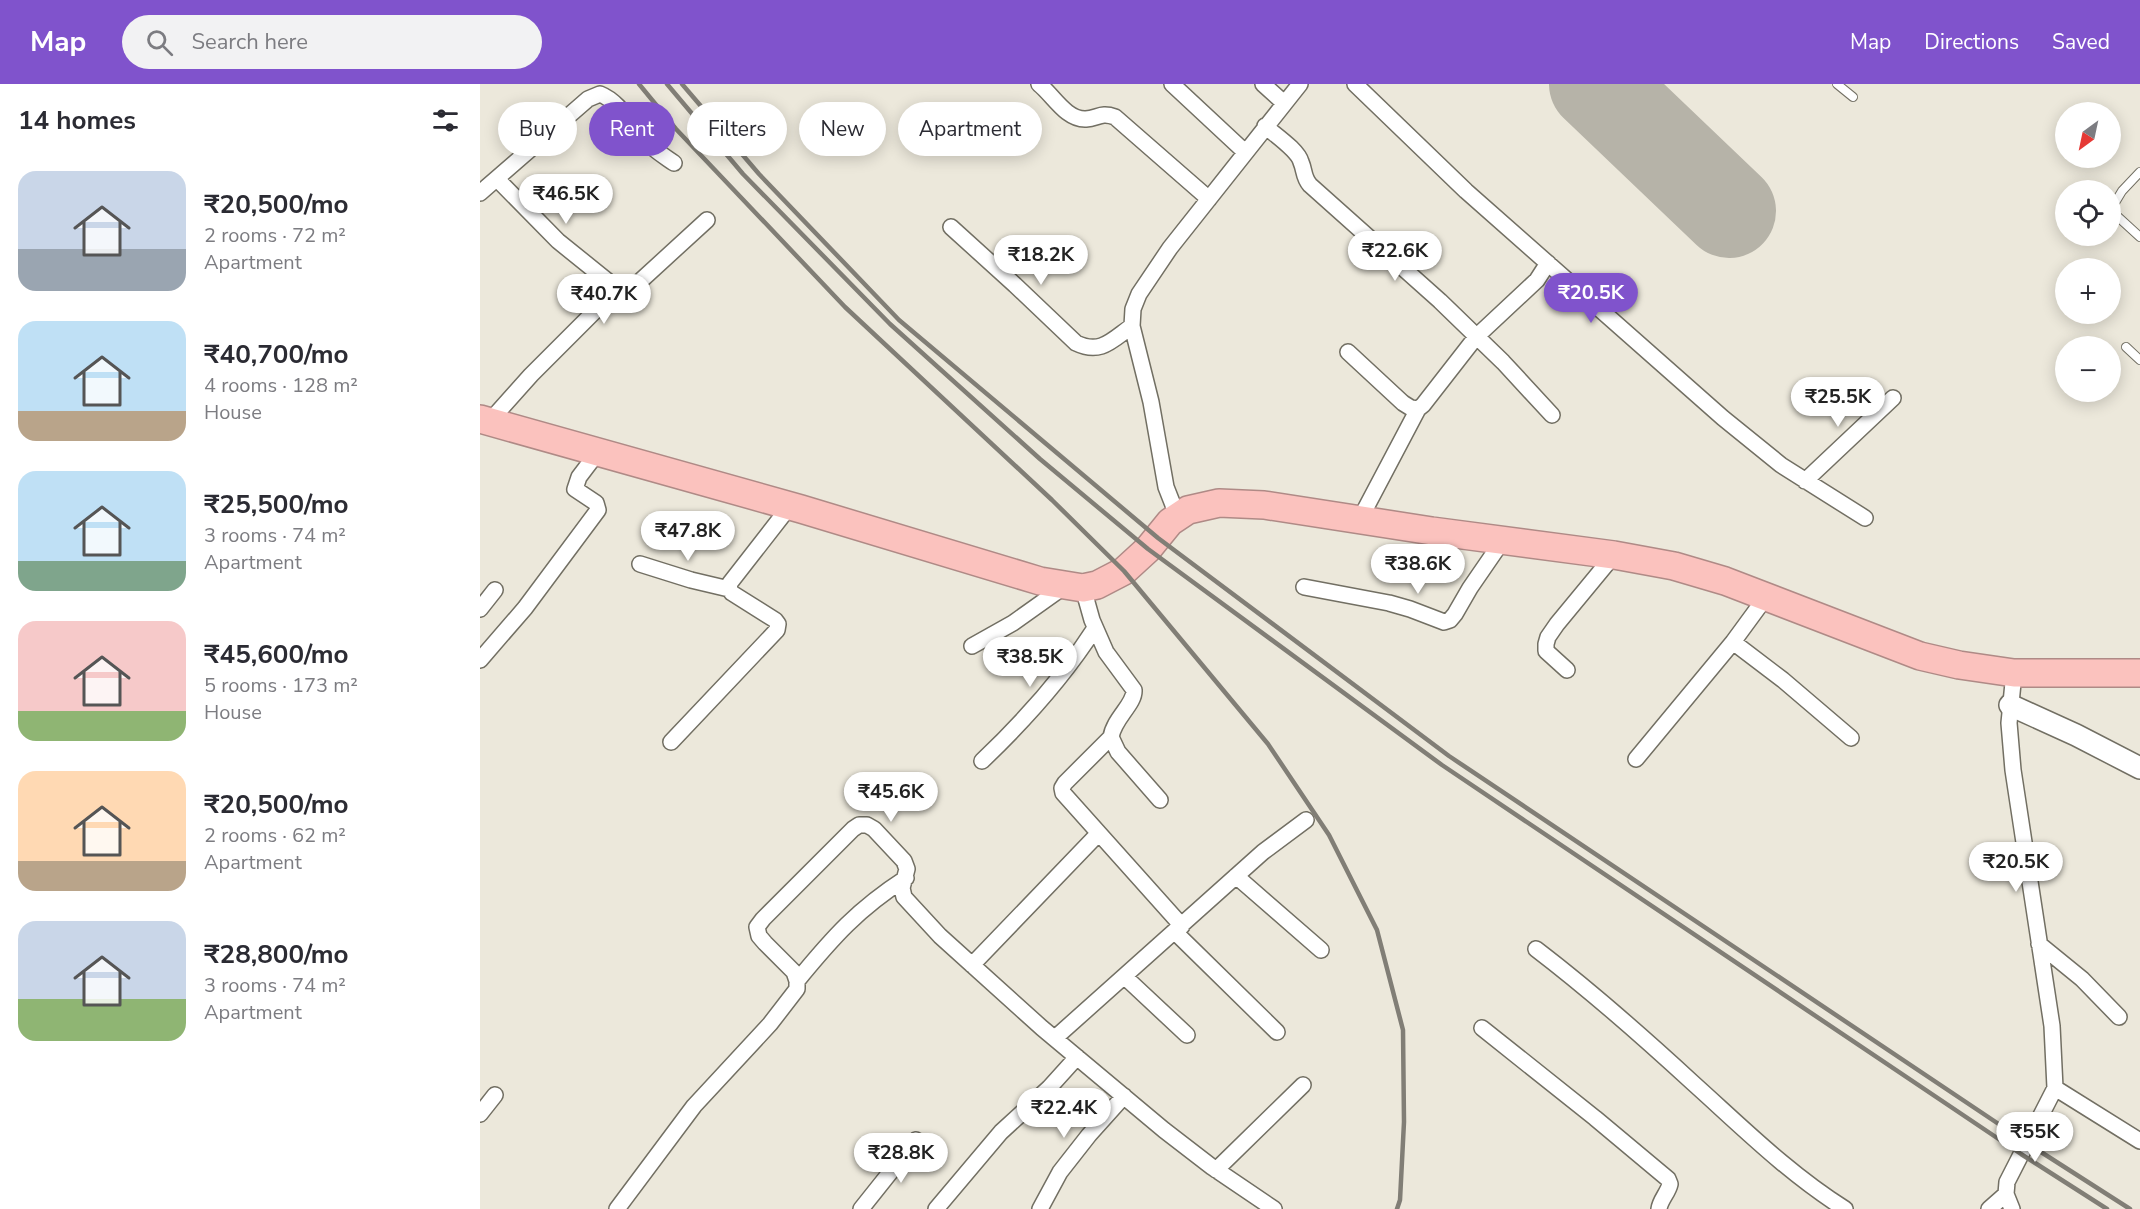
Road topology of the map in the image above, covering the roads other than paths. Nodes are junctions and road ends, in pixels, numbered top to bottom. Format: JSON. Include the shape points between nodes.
{"nodes":[{"id":1,"x":1039,"y":84,"type":"edge"},
{"id":2,"x":1172,"y":84,"type":"edge"},
{"id":3,"x":1263,"y":84,"type":"edge"},
{"id":4,"x":1300,"y":84,"type":"edge"},
{"id":5,"x":1355,"y":84,"type":"edge"},
{"id":6,"x":1837,"y":84,"type":"edge"},
{"id":7,"x":1853,"y":97,"type":"dead end"},
{"id":8,"x":1284,"y":103,"type":"junction"},
{"id":9,"x":1265,"y":126,"type":"junction"},
{"id":10,"x":1245,"y":152,"type":"junction"},
{"id":11,"x":674,"y":163,"type":"dead end"},
{"id":12,"x":2140,"y":172,"type":"edge"},
{"id":13,"x":497,"y":179,"type":"junction"},
{"id":14,"x":480,"y":193,"type":"edge"},
{"id":15,"x":1209,"y":199,"type":"junction"},
{"id":16,"x":707,"y":219,"type":"dead end"},
{"id":17,"x":951,"y":227,"type":"dead end"},
{"id":18,"x":2140,"y":237,"type":"edge"},
{"id":19,"x":1548,"y":263,"type":"junction"},
{"id":20,"x":620,"y":291,"type":"junction"},
{"id":21,"x":1132,"y":326,"type":"junction"},
{"id":22,"x":1476,"y":337,"type":"junction"},
{"id":23,"x":2126,"y":347,"type":"dead end"},
{"id":24,"x":1348,"y":352,"type":"dead end"},
{"id":25,"x":2140,"y":360,"type":"edge"},
{"id":26,"x":1893,"y":398,"type":"dead end"},
{"id":27,"x":1418,"y":409,"type":"junction"},
{"id":28,"x":1552,"y":415,"type":"dead end"},
{"id":29,"x":484,"y":421,"type":"edge"},
{"id":30,"x":598,"y":452,"type":"junction"},
{"id":31,"x":1805,"y":481,"type":"junction"},
{"id":32,"x":790,"y":506,"type":"junction"},
{"id":33,"x":1178,"y":515,"type":"junction"},
{"id":34,"x":1865,"y":518,"type":"dead end"},
{"id":35,"x":1360,"y":519,"type":"junction"},
{"id":36,"x":1503,"y":540,"type":"junction"},
{"id":37,"x":1614,"y":555,"type":"junction"},
{"id":38,"x":640,"y":564,"type":"dead end"},
{"id":39,"x":1074,"y":587,"type":"junction"},
{"id":40,"x":1304,"y":587,"type":"dead end"},
{"id":41,"x":729,"y":589,"type":"junction"},
{"id":42,"x":495,"y":590,"type":"dead end"},
{"id":43,"x":1766,"y":597,"type":"junction"},
{"id":44,"x":480,"y":609,"type":"edge"},
{"id":45,"x":1095,"y":628,"type":"junction"},
{"id":46,"x":1733,"y":642,"type":"junction"},
{"id":47,"x":972,"y":646,"type":"dead end"},
{"id":48,"x":480,"y":660,"type":"edge"},
{"id":49,"x":1567,"y":670,"type":"dead end"},
{"id":50,"x":2014,"y":673,"type":"junction"},
{"id":51,"x":2140,"y":673,"type":"edge"},
{"id":52,"x":2010,"y":705,"type":"junction"},
{"id":53,"x":1111,"y":737,"type":"junction"},
{"id":54,"x":1851,"y":738,"type":"dead end"},
{"id":55,"x":671,"y":742,"type":"dead end"},
{"id":56,"x":1636,"y":759,"type":"dead end"},
{"id":57,"x":982,"y":761,"type":"dead end"},
{"id":58,"x":2140,"y":768,"type":"edge"},
{"id":59,"x":1160,"y":800,"type":"dead end"},
{"id":60,"x":1306,"y":820,"type":"dead end"},
{"id":61,"x":1098,"y":834,"type":"junction"},
{"id":62,"x":1236,"y":876,"type":"junction"},
{"id":63,"x":906,"y":878,"type":"junction"},
{"id":64,"x":1178,"y":929,"type":"junction"},
{"id":65,"x":2040,"y":944,"type":"junction"},
{"id":66,"x":1536,"y":949,"type":"dead end"},
{"id":67,"x":1321,"y":950,"type":"dead end"},
{"id":68,"x":972,"y":965,"type":"junction"},
{"id":69,"x":1125,"y":977,"type":"junction"},
{"id":70,"x":797,"y":981,"type":"junction"},
{"id":71,"x":2119,"y":1017,"type":"dead end"},
{"id":72,"x":1482,"y":1028,"type":"dead end"},
{"id":73,"x":1277,"y":1032,"type":"dead end"},
{"id":74,"x":1187,"y":1035,"type":"dead end"},
{"id":75,"x":1055,"y":1038,"type":"junction"},
{"id":76,"x":1077,"y":1057,"type":"junction"},
{"id":77,"x":1303,"y":1086,"type":"dead end"},
{"id":78,"x":2055,"y":1088,"type":"junction"},
{"id":79,"x":495,"y":1095,"type":"dead end"},
{"id":80,"x":1124,"y":1096,"type":"junction"},
{"id":81,"x":480,"y":1114,"type":"edge"},
{"id":82,"x":915,"y":1140,"type":"dead end"},
{"id":83,"x":2140,"y":1141,"type":"edge"},
{"id":84,"x":1216,"y":1170,"type":"junction"},
{"id":85,"x":2006,"y":1194,"type":"junction"},
{"id":86,"x":617,"y":1209,"type":"edge"},
{"id":87,"x":861,"y":1209,"type":"edge"},
{"id":88,"x":936,"y":1209,"type":"edge"},
{"id":89,"x":1040,"y":1209,"type":"edge"},
{"id":90,"x":1274,"y":1209,"type":"edge"},
{"id":91,"x":1659,"y":1209,"type":"edge"},
{"id":92,"x":1845,"y":1209,"type":"edge"},
{"id":93,"x":1989,"y":1209,"type":"edge"},
{"id":94,"x":2012,"y":1209,"type":"edge"}],
"edges":[{"from":1,"to":15,"type":"street","via":[[1076,117],[1115,117]]},
{"from":2,"to":10,"type":"street"},
{"from":3,"to":8,"type":"street"},
{"from":4,"to":8,"type":"street"},
{"from":5,"to":19,"type":"street"},
{"from":6,"to":7,"type":"lane"},
{"from":8,"to":9,"type":"street"},
{"from":9,"to":10,"type":"street"},
{"from":9,"to":22,"type":"street","via":[[1297,155],[1310,185]]},
{"from":10,"to":15,"type":"street"},
{"from":11,"to":13,"type":"street","via":[[650,146],[627,116],[600,94],[588,99]]},
{"from":12,"to":18,"type":"lane","via":[[2113,206],[2117,216]]},
{"from":13,"to":14,"type":"street"},
{"from":13,"to":20,"type":"street","via":[[558,241]]},
{"from":15,"to":21,"type":"street","via":[[1139,294]]},
{"from":16,"to":20,"type":"street","via":[[630,290]]},
{"from":17,"to":21,"type":"street","via":[[1076,343],[1088,349],[1098,348]]},
{"from":19,"to":22,"type":"street","via":[[1537,280]]},
{"from":19,"to":31,"type":"street","via":[[1732,426]]},
{"from":20,"to":29,"type":"street","via":[[604,302]]},
{"from":21,"to":33,"type":"street","via":[[1166,487]]},
{"from":22,"to":27,"type":"street"},
{"from":22,"to":28,"type":"street"},
{"from":23,"to":25,"type":"lane"},
{"from":24,"to":27,"type":"street","via":[[1403,403]]},
{"from":26,"to":31,"type":"street"},
{"from":27,"to":35,"type":"street"},
{"from":29,"to":30,"type":"highway"},
{"from":30,"to":32,"type":"highway"},
{"from":30,"to":48,"type":"street","via":[[575,489],[596,503],[598,510],[525,608]]},
{"from":31,"to":34,"type":"street"},
{"from":32,"to":39,"type":"highway","via":[[1040,581]]},
{"from":32,"to":41,"type":"street","via":[[733,578]]},
{"from":33,"to":35,"type":"highway","via":[[1203,506],[1239,503]]},
{"from":33,"to":39,"type":"highway","via":[[1124,571],[1097,585]]},
{"from":35,"to":36,"type":"highway"},
{"from":36,"to":37,"type":"highway"},
{"from":36,"to":40,"type":"street","via":[[1455,614],[1444,622],[1389,603]]},
{"from":37,"to":43,"type":"highway","via":[[1674,566]]},
{"from":37,"to":49,"type":"street","via":[[1548,637],[1546,651]]},
{"from":38,"to":41,"type":"street"},
{"from":39,"to":45,"type":"street"},
{"from":39,"to":47,"type":"street"},
{"from":41,"to":55,"type":"street","via":[[775,620],[777,630]]},
{"from":42,"to":44,"type":"street"},
{"from":43,"to":46,"type":"street"},
{"from":43,"to":50,"type":"highway","via":[[1920,656]]},
{"from":45,"to":53,"type":"street","via":[[1106,652],[1134,690],[1133,698],[1115,721]]},
{"from":45,"to":57,"type":"street","via":[[1057,683]]},
{"from":46,"to":54,"type":"street"},
{"from":46,"to":56,"type":"street"},
{"from":50,"to":51,"type":"highway"},
{"from":50,"to":52,"type":"street"},
{"from":52,"to":58,"type":"street"},
{"from":52,"to":65,"type":"street","via":[[2013,770]]},
{"from":53,"to":59,"type":"street","via":[[1118,752]]},
{"from":53,"to":61,"type":"street","via":[[1062,788],[1062,793]]},
{"from":60,"to":62,"type":"street"},
{"from":61,"to":64,"type":"street"},
{"from":61,"to":68,"type":"street"},
{"from":62,"to":64,"type":"street"},
{"from":62,"to":67,"type":"street"},
{"from":63,"to":68,"type":"street","via":[[902,888],[908,904]]},
{"from":63,"to":70,"type":"street","via":[[847,923]]},
{"from":63,"to":70,"type":"street","via":[[904,861],[874,829],[859,825],[842,839],[757,927],[759,936],[794,972]]},
{"from":64,"to":69,"type":"street"},
{"from":64,"to":73,"type":"street"},
{"from":65,"to":71,"type":"street"},
{"from":65,"to":78,"type":"street","via":[[2052,1026]]},
{"from":66,"to":92,"type":"street","via":[[1643,1037],[1774,1157]]},
{"from":68,"to":75,"type":"street"},
{"from":69,"to":74,"type":"street"},
{"from":69,"to":75,"type":"street"},
{"from":70,"to":86,"type":"street","via":[[791,998],[694,1106]]},
{"from":72,"to":91,"type":"street","via":[[1668,1179],[1670,1188]]},
{"from":75,"to":76,"type":"street"},
{"from":76,"to":80,"type":"street"},
{"from":76,"to":88,"type":"street","via":[[1001,1132]]},
{"from":77,"to":84,"type":"street"},
{"from":78,"to":83,"type":"street"},
{"from":78,"to":85,"type":"street","via":[[2013,1169]]},
{"from":79,"to":81,"type":"street"},
{"from":80,"to":84,"type":"street"},
{"from":80,"to":89,"type":"street","via":[[1060,1172]]},
{"from":82,"to":87,"type":"street"},
{"from":84,"to":90,"type":"street"},
{"from":85,"to":93,"type":"street"},
{"from":85,"to":94,"type":"street"}]}
